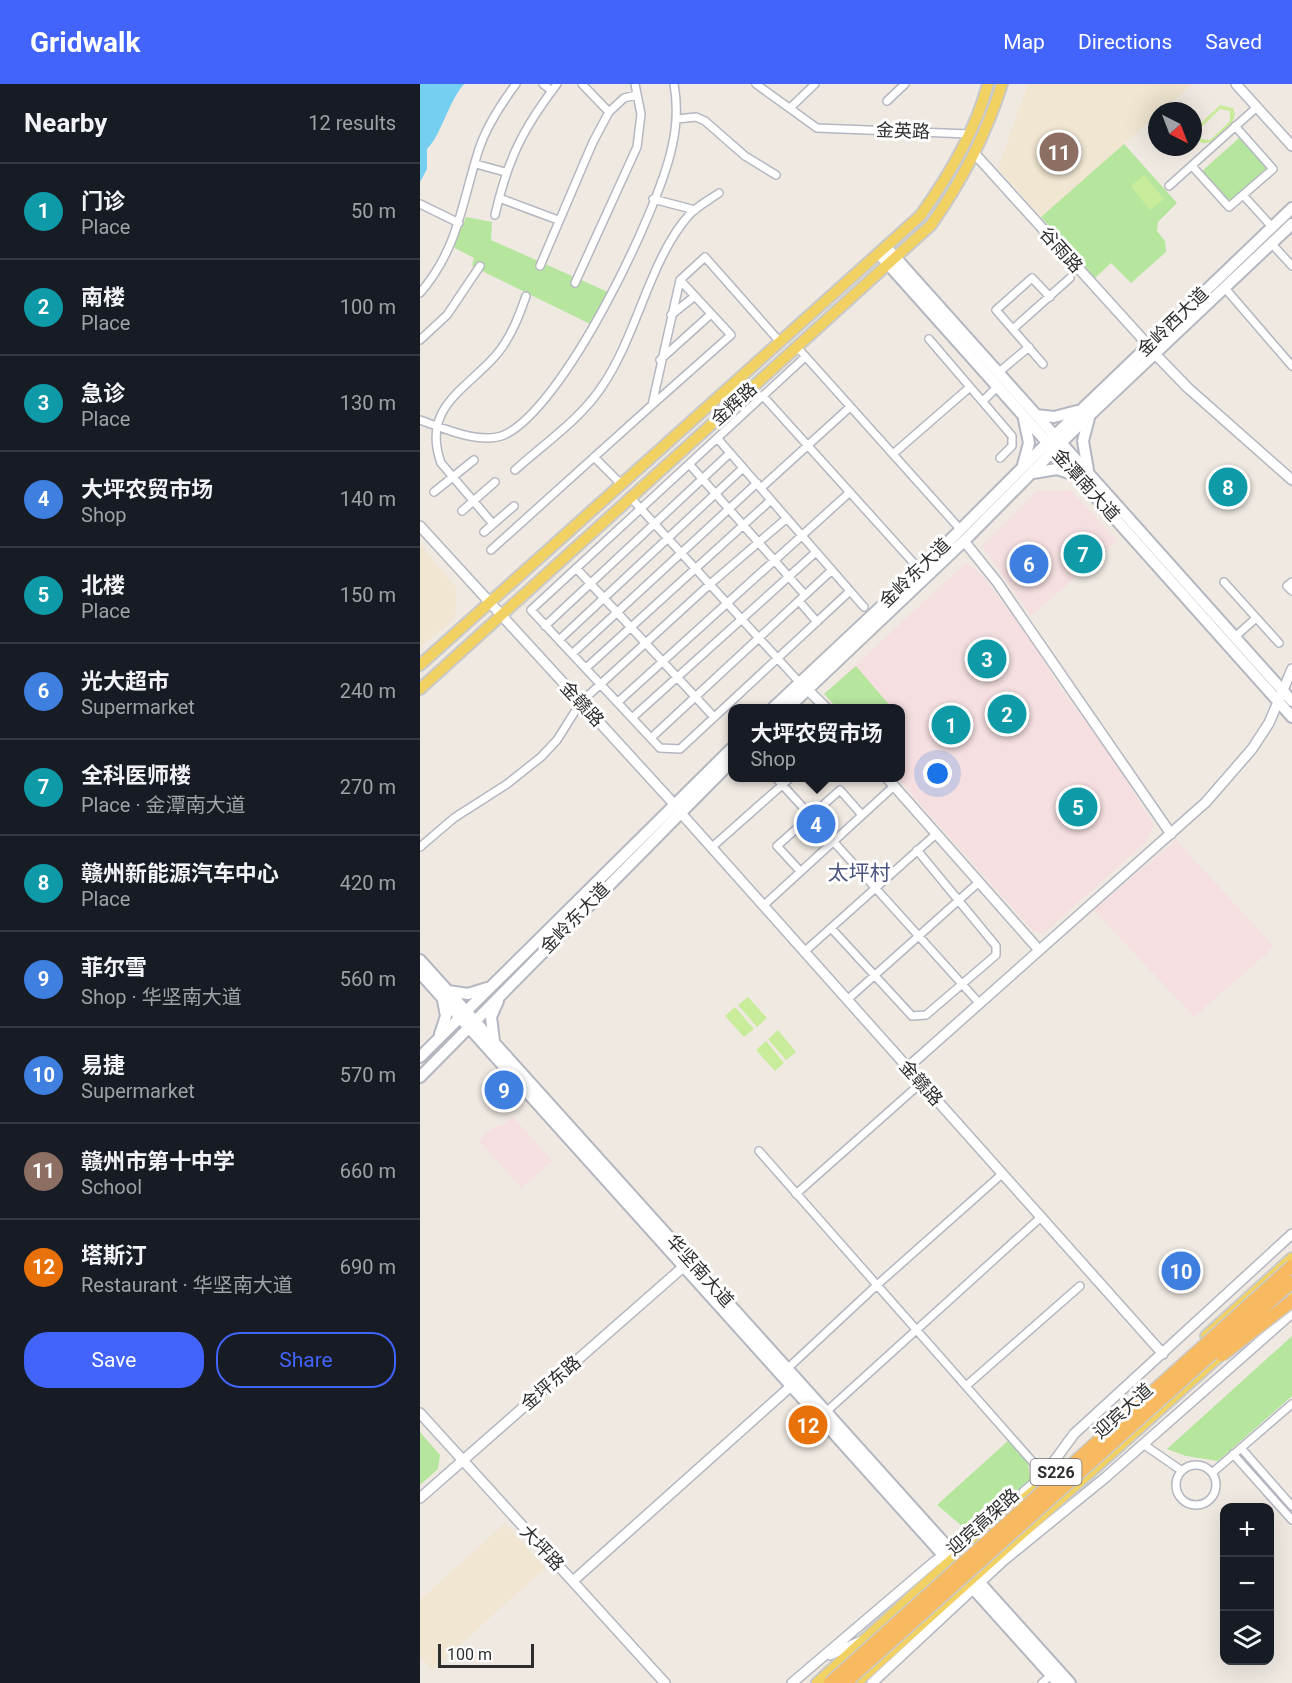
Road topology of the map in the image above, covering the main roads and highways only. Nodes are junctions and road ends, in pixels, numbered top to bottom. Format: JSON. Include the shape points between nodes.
{"nodes":[{"id":1,"x":988,"y":84,"type":"edge"},
{"id":2,"x":1002,"y":84,"type":"edge"},
{"id":3,"x":1292,"y":208,"type":"edge"},
{"id":4,"x":1292,"y":224,"type":"edge"},
{"id":5,"x":883,"y":250,"type":"junction"},
{"id":6,"x":893,"y":262,"type":"junction"},
{"id":7,"x":1152,"y":350,"type":"junction"},
{"id":8,"x":1090,"y":409,"type":"junction"},
{"id":9,"x":1021,"y":413,"type":"junction"},
{"id":10,"x":1036,"y":415,"type":"junction"},
{"id":11,"x":1054,"y":443,"type":"junction"},
{"id":12,"x":1025,"y":471,"type":"junction"},
{"id":13,"x":1087,"y":478,"type":"junction"},
{"id":14,"x":989,"y":507,"type":"junction"},
{"id":15,"x":420,"y":665,"type":"edge"},
{"id":16,"x":804,"y":686,"type":"junction"},
{"id":17,"x":420,"y":689,"type":"edge"},
{"id":18,"x":1292,"y":701,"type":"edge"},
{"id":19,"x":779,"y":704,"type":"edge"},
{"id":20,"x":791,"y":704,"type":"edge"},
{"id":21,"x":1292,"y":717,"type":"edge"},
{"id":22,"x":728,"y":752,"type":"edge"},
{"id":23,"x":728,"y":764,"type":"edge"},
{"id":24,"x":677,"y":808,"type":"junction"},
{"id":25,"x":563,"y":923,"type":"junction"},
{"id":26,"x":420,"y":960,"type":"edge"},
{"id":27,"x":420,"y":973,"type":"edge"},
{"id":28,"x":493,"y":985,"type":"junction"},
{"id":29,"x":445,"y":994,"type":"junction"},
{"id":30,"x":501,"y":994,"type":"junction"},
{"id":31,"x":463,"y":1014,"type":"junction"},
{"id":32,"x":472,"y":1024,"type":"junction"},
{"id":33,"x":438,"y":1040,"type":"junction"},
{"id":34,"x":491,"y":1044,"type":"junction"},
{"id":35,"x":447,"y":1051,"type":"junction"},
{"id":36,"x":420,"y":1057,"type":"edge"},
{"id":37,"x":420,"y":1077,"type":"edge"},
{"id":38,"x":1292,"y":1258,"type":"edge"},
{"id":39,"x":1292,"y":1266,"type":"edge"},
{"id":40,"x":1292,"y":1282,"type":"edge"},
{"id":41,"x":1292,"y":1291,"type":"edge"},
{"id":42,"x":1292,"y":1301,"type":"edge"},
{"id":43,"x":1180,"y":1370,"type":"junction"},
{"id":44,"x":1096,"y":1458,"type":"junction"},
{"id":45,"x":950,"y":1556,"type":"junction"},
{"id":46,"x":974,"y":1583,"type":"junction"},
{"id":47,"x":1054,"y":1679,"type":"edge"},
{"id":48,"x":817,"y":1683,"type":"edge"},
{"id":49,"x":830,"y":1683,"type":"edge"},
{"id":50,"x":845,"y":1683,"type":"edge"},
{"id":51,"x":856,"y":1683,"type":"edge"},
{"id":52,"x":1070,"y":1683,"type":"edge"}],
"edges":[{"from":1,"to":5,"type":"main road","name":"金辉路","via":[[946,181],[920,216]]},
{"from":2,"to":6,"type":"main road","name":"金辉路","via":[[975,154],[957,188],[931,225]]},
{"from":3,"to":7,"type":"main road","name":"金岭西大道"},
{"from":4,"to":7,"type":"main road","name":"金岭西大道"},
{"from":5,"to":6,"type":"main road","name":"金潭南大道"},
{"from":5,"to":15,"type":"main road","name":"金辉路"},
{"from":6,"to":9,"type":"main road","name":"金潭南大道"},
{"from":6,"to":10,"type":"main road","name":"金潭南大道"},
{"from":6,"to":17,"type":"main road","name":"金辉路"},
{"from":7,"to":8,"type":"main road","name":"金岭西大道"},
{"from":8,"to":10,"type":"main road","via":[[1060,417]]},
{"from":8,"to":11,"type":"main road","name":"金岭西大道"},
{"from":8,"to":13,"type":"main road","via":[[1083,441]]},
{"from":9,"to":11,"type":"main road","name":"金潭南大道"},
{"from":9,"to":12,"type":"main road","via":[[1029,443]]},
{"from":10,"to":11,"type":"main road","name":"金潭南大道"},
{"from":11,"to":12,"type":"main road","name":"金岭东大道"},
{"from":11,"to":13,"type":"main road","name":"金潭南大道"},
{"from":12,"to":13,"type":"main road","via":[[1057,470]]},
{"from":12,"to":14,"type":"main road","name":"金岭东大道"},
{"from":13,"to":18,"type":"main road","name":"金潭南大道"},
{"from":13,"to":21,"type":"main road","name":"金潭南大道"},
{"from":14,"to":16,"type":"main road","name":"金岭东大道","via":[[960,529]]},
{"from":14,"to":16,"type":"main road","name":"金岭东大道","via":[[964,541]]},
{"from":16,"to":19,"type":"main road","name":"金岭东大道"},
{"from":16,"to":20,"type":"main road","name":"金岭东大道"},
{"from":22,"to":24,"type":"main road","name":"金岭东大道"},
{"from":23,"to":24,"type":"main road","name":"金岭东大道"},
{"from":24,"to":25,"type":"main road","name":"金岭东大道"},
{"from":25,"to":28,"type":"main road","name":"金岭东大道"},
{"from":25,"to":30,"type":"main road","name":"金岭东大道"},
{"from":26,"to":29,"type":"main road","name":"华坚南大道"},
{"from":27,"to":29,"type":"main road","name":"华坚南大道"},
{"from":28,"to":29,"type":"main road","via":[[468,994]]},
{"from":28,"to":31,"type":"main road","name":"金岭东大道"},
{"from":29,"to":31,"type":"main road","name":"华坚南大道"},
{"from":29,"to":33,"type":"main road","via":[[446,1016]]},
{"from":30,"to":32,"type":"main road","name":"金岭东大道"},
{"from":30,"to":34,"type":"main road","via":[[491,1017]]},
{"from":31,"to":32,"type":"main road","name":"华坚南大道"},
{"from":31,"to":33,"type":"main road","name":"金岭东大道"},
{"from":32,"to":34,"type":"main road","name":"华坚南大道"},
{"from":32,"to":35,"type":"main road","name":"金岭东大道"},
{"from":33,"to":36,"type":"main road","name":"金岭东大道"},
{"from":34,"to":35,"type":"main road","via":[[472,1040]]},
{"from":34,"to":45,"type":"main road","name":"华坚南大道","via":[[788,1368]]},
{"from":34,"to":45,"type":"main road","name":"华坚南大道","via":[[682,1268]]},
{"from":35,"to":37,"type":"main road","name":"金岭东大道"},
{"from":38,"to":43,"type":"highway","bridge":true},
{"from":38,"to":45,"type":"main road","name":"迎宾大道","number":"S226","via":[[1046,1477]]},
{"from":39,"to":43,"type":"highway","name":"迎宾高架路","bridge":true},
{"from":40,"to":44,"type":"highway","name":"迎宾高架路","bridge":true},
{"from":41,"to":46,"type":"main road","name":"迎宾大道","number":"S226"},
{"from":42,"to":44,"type":"highway","bridge":true},
{"from":43,"to":49,"type":"highway","name":"迎宾高架路","bridge":true},
{"from":44,"to":50,"type":"highway","name":"迎宾高架路","bridge":true},
{"from":45,"to":46,"type":"main road","name":"华坚南大道"},
{"from":45,"to":48,"type":"main road","name":"迎宾大道","number":"S226"},
{"from":46,"to":47,"type":"main road"},
{"from":46,"to":51,"type":"main road","name":"迎宾大道","number":"S226"},
{"from":46,"to":52,"type":"main road"}]}
